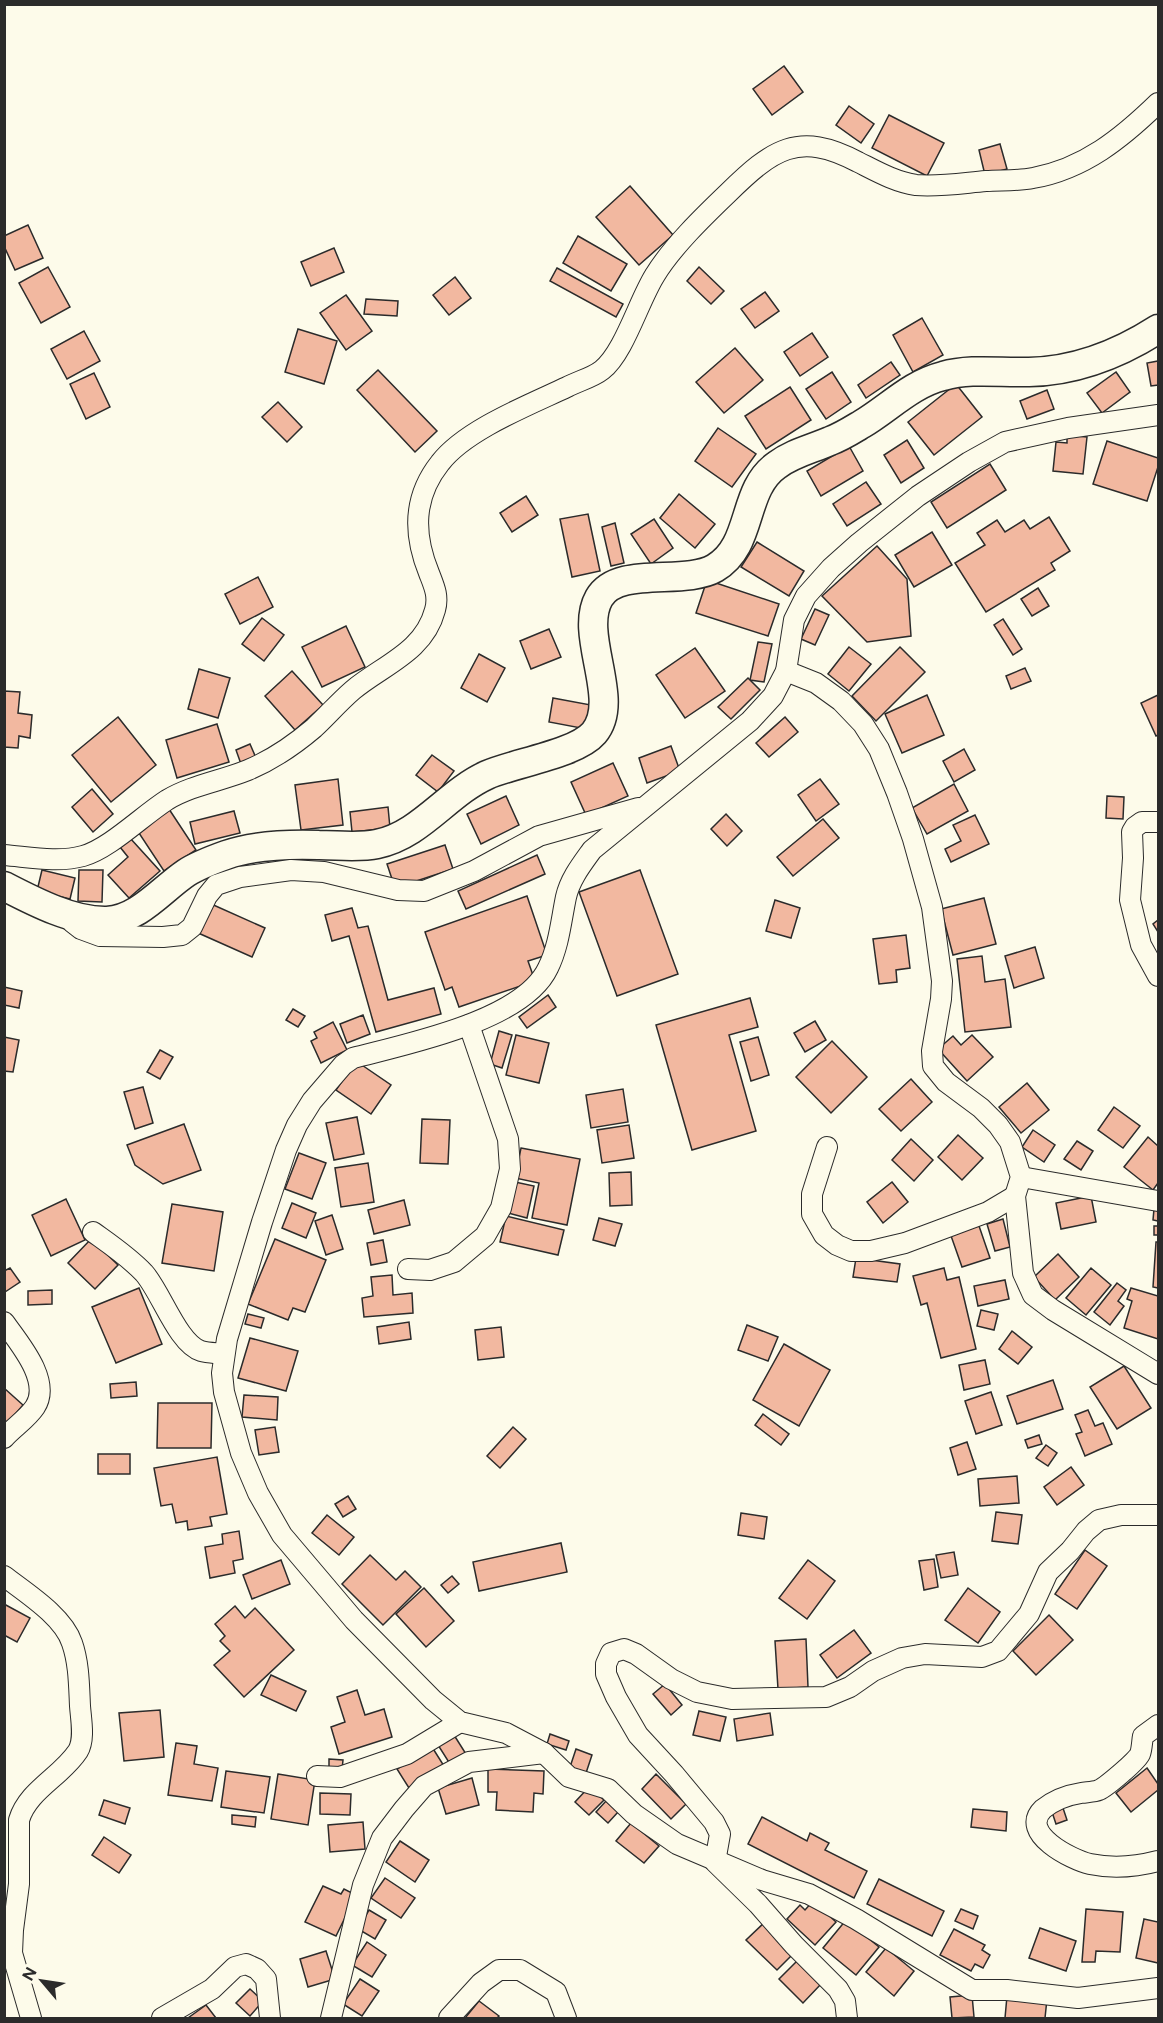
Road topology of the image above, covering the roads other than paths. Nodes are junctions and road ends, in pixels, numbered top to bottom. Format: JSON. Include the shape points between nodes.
{"nodes":[{"id":1,"x":1158,"y":103,"type":"edge"},
{"id":2,"x":1158,"y":329,"type":"edge"},
{"id":3,"x":1158,"y":416,"type":"edge"},
{"id":4,"x":786,"y":671,"type":"junction"},
{"id":5,"x":646,"y":806,"type":"junction"},
{"id":6,"x":1158,"y":822,"type":"edge"},
{"id":7,"x":4,"y":855,"type":"edge"},
{"id":8,"x":4,"y":886,"type":"edge"},
{"id":9,"x":61,"y":912,"type":"junction"},
{"id":10,"x":1158,"y":976,"type":"edge"},
{"id":11,"x":469,"y":1025,"type":"junction"},
{"id":12,"x":828,"y":1147,"type":"dead end"},
{"id":13,"x":1021,"y":1177,"type":"junction"},
{"id":14,"x":1015,"y":1196,"type":"junction"},
{"id":15,"x":1158,"y":1202,"type":"edge"},
{"id":16,"x":93,"y":1232,"type":"dead end"},
{"id":17,"x":408,"y":1269,"type":"dead end"},
{"id":18,"x":4,"y":1322,"type":"edge"},
{"id":19,"x":224,"y":1354,"type":"junction"},
{"id":20,"x":1158,"y":1374,"type":"edge"},
{"id":21,"x":4,"y":1438,"type":"edge"},
{"id":22,"x":1158,"y":1515,"type":"edge"},
{"id":23,"x":4,"y":1576,"type":"edge"},
{"id":24,"x":460,"y":1722,"type":"junction"},
{"id":25,"x":1158,"y":1725,"type":"edge"},
{"id":26,"x":544,"y":1754,"type":"junction"},
{"id":27,"x":317,"y":1776,"type":"dead end"},
{"id":28,"x":1158,"y":1861,"type":"edge"},
{"id":29,"x":716,"y":1862,"type":"junction"},
{"id":30,"x":1158,"y":1988,"type":"edge"},
{"id":31,"x":31,"y":2019,"type":"edge"},
{"id":32,"x":162,"y":2019,"type":"edge"},
{"id":33,"x":270,"y":2019,"type":"edge"},
{"id":34,"x":331,"y":2019,"type":"edge"},
{"id":35,"x":449,"y":2019,"type":"edge"},
{"id":36,"x":566,"y":2019,"type":"edge"},
{"id":37,"x":847,"y":2019,"type":"edge"}],
"edges":[{"from":1,"to":7,"type":"street","via":[[1088,159],[1029,179],[916,185],[895,180],[819,146],[777,152],[754,169],[671,250],[605,368],[497,421],[450,451],[437,466],[419,506],[417,526],[420,551],[437,592],[436,609],[414,648],[355,689],[284,752],[247,771],[171,797],[84,856],[61,859]]},
{"from":2,"to":9,"type":"street","via":[[1077,367],[940,376],[895,400],[865,423],[776,465],[756,488],[737,545],[714,569],[698,575],[631,580],[605,591],[598,599],[594,612],[595,648],[603,709],[600,723],[585,741],[487,775],[393,839],[362,846],[250,849],[199,865],[130,915],[108,921]]},
{"from":3,"to":4,"type":"street","via":[[1068,428],[1005,442],[918,496],[859,543],[806,596],[794,620]]},
{"from":4,"to":5,"type":"street","via":[[773,696],[750,721]]},
{"from":4,"to":13,"type":"street","via":[[816,683],[841,701],[879,749],[913,839],[932,907],[942,981],[933,1066],[946,1082],[998,1125],[1010,1142]]},
{"from":5,"to":9,"type":"street","via":[[539,836],[474,871],[424,891],[398,890],[308,870],[240,877],[216,885],[192,927],[182,935],[100,936],[81,930]]},
{"from":5,"to":11,"type":"street","via":[[592,850],[576,872],[548,969],[535,986],[500,1011]]},
{"from":6,"to":10,"type":"street","via":[[1134,826],[1130,900],[1141,945]]},
{"from":8,"to":9,"type":"street"},
{"from":11,"to":17,"type":"street","via":[[508,1139],[510,1169],[501,1208],[485,1236],[454,1262],[430,1270]]},
{"from":11,"to":19,"type":"street","via":[[353,1058],[312,1101],[286,1150]]},
{"from":12,"to":14,"type":"street","via":[[812,1194],[812,1214],[824,1235],[850,1251],[871,1251],[905,1243],[988,1212]]},
{"from":13,"to":14,"type":"street"},
{"from":13,"to":15,"type":"street"},
{"from":14,"to":20,"type":"street","via":[[1023,1273],[1033,1295]]},
{"from":16,"to":19,"type":"street","via":[[145,1274],[182,1337],[199,1351]]},
{"from":18,"to":21,"type":"street","via":[[37,1374],[39,1393],[37,1405]]},
{"from":19,"to":24,"type":"street","via":[[224,1392],[241,1453],[282,1535],[354,1620]]},
{"from":22,"to":29,"type":"street","via":[[1121,1515],[1099,1520],[1048,1572],[1029,1614],[998,1652],[982,1657],[925,1654],[902,1658],[826,1696],[732,1699],[697,1692],[624,1648],[611,1653],[606,1674],[638,1735],[714,1822],[720,1834]]},
{"from":23,"to":31,"type":"street","via":[[65,1629],[76,1660],[81,1717],[79,1750],[30,1799],[19,1820],[20,1884],[12,1953]]},
{"from":24,"to":26,"type":"street","via":[[506,1733]]},
{"from":24,"to":27,"type":"street","via":[[408,1754],[340,1777]]},
{"from":25,"to":28,"type":"street","via":[[1143,1736],[1140,1755],[1126,1770],[1100,1790],[1053,1802],[1041,1811],[1036,1822],[1037,1832],[1080,1862],[1107,1868]]},
{"from":26,"to":29,"type":"street","via":[[569,1777],[608,1789],[634,1814],[669,1838]]},
{"from":26,"to":34,"type":"street","via":[[469,1762],[424,1786],[404,1809],[382,1838],[363,1885]]},
{"from":29,"to":30,"type":"street","via":[[809,1894],[972,1990],[1078,1998]]},
{"from":29,"to":37,"type":"street","via":[[838,1989],[845,2001]]},
{"from":32,"to":33,"type":"street","via":[[212,1989],[235,1967],[246,1964],[266,1979]]},
{"from":35,"to":36,"type":"street","via":[[481,1983],[499,1970],[520,1970],[556,1992]]}]}
